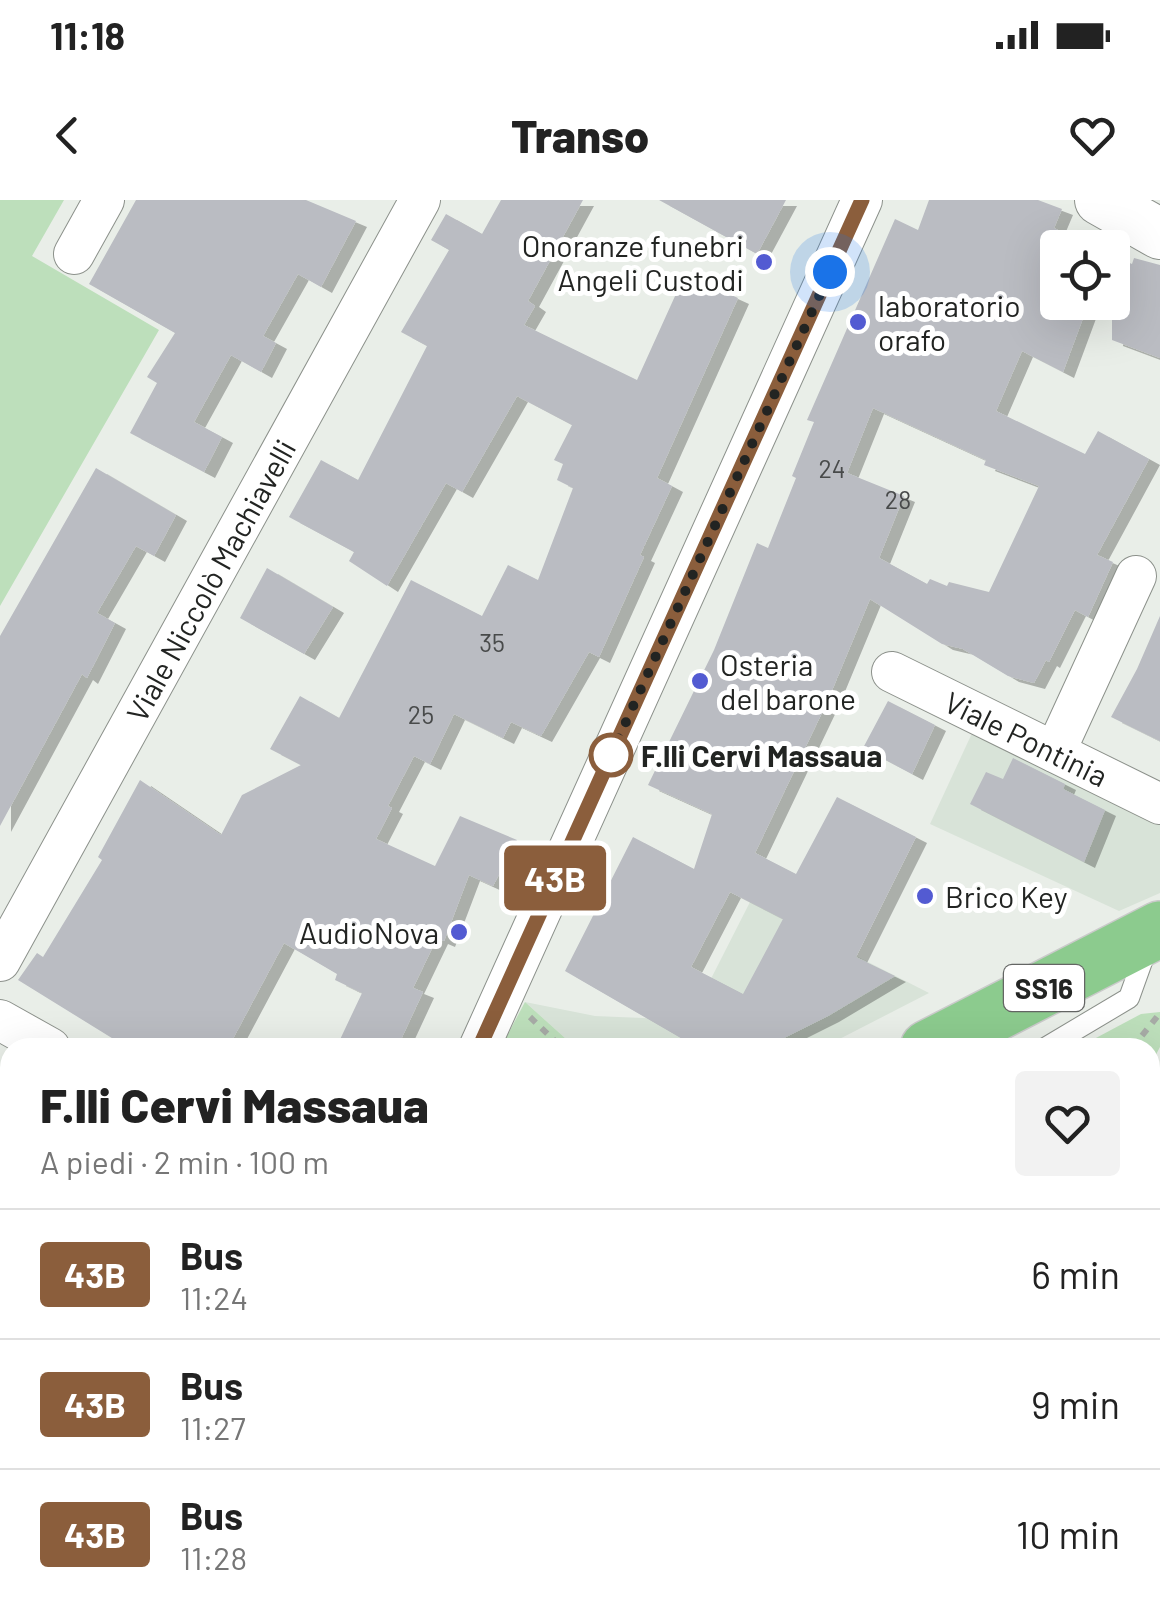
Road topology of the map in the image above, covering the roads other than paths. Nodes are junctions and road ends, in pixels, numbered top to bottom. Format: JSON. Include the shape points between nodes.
{"nodes":[{"id":1,"x":104,"y":200,"type":"edge"},
{"id":2,"x":420,"y":200,"type":"edge"},
{"id":3,"x":862,"y":200,"type":"edge"},
{"id":4,"x":1100,"y":200,"type":"edge"},
{"id":5,"x":1160,"y":234,"type":"edge"},
{"id":6,"x":74,"y":254,"type":"dead end"},
{"id":7,"x":1136,"y":576,"type":"dead end"},
{"id":8,"x":892,"y":672,"type":"dead end"},
{"id":9,"x":1055,"y":752,"type":"junction"},
{"id":10,"x":1160,"y":804,"type":"edge"},
{"id":11,"x":1156,"y":931,"type":"edge"},
{"id":12,"x":0,"y":961,"type":"edge"},
{"id":13,"x":0,"y":1020,"type":"edge"},
{"id":14,"x":32,"y":1038,"type":"edge"},
{"id":15,"x":484,"y":1038,"type":"edge"},
{"id":16,"x":947,"y":1038,"type":"edge"},
{"id":17,"x":1062,"y":1038,"type":"edge"}],
"edges":[{"from":1,"to":6,"type":"street"},
{"from":2,"to":12,"type":"street","name":"Viale Niccolò Machiavelli"},
{"from":3,"to":15,"type":"street"},
{"from":4,"to":5,"type":"street"},
{"from":7,"to":9,"type":"street"},
{"from":8,"to":9,"type":"street","name":"Viale Pontinia"},
{"from":9,"to":10,"type":"street","name":"Viale Pontinia"},
{"from":11,"to":16,"type":"main road","number":"SS16"},
{"from":11,"to":17,"type":"lane","via":[[1128,998]]},
{"from":13,"to":14,"type":"street"}]}
